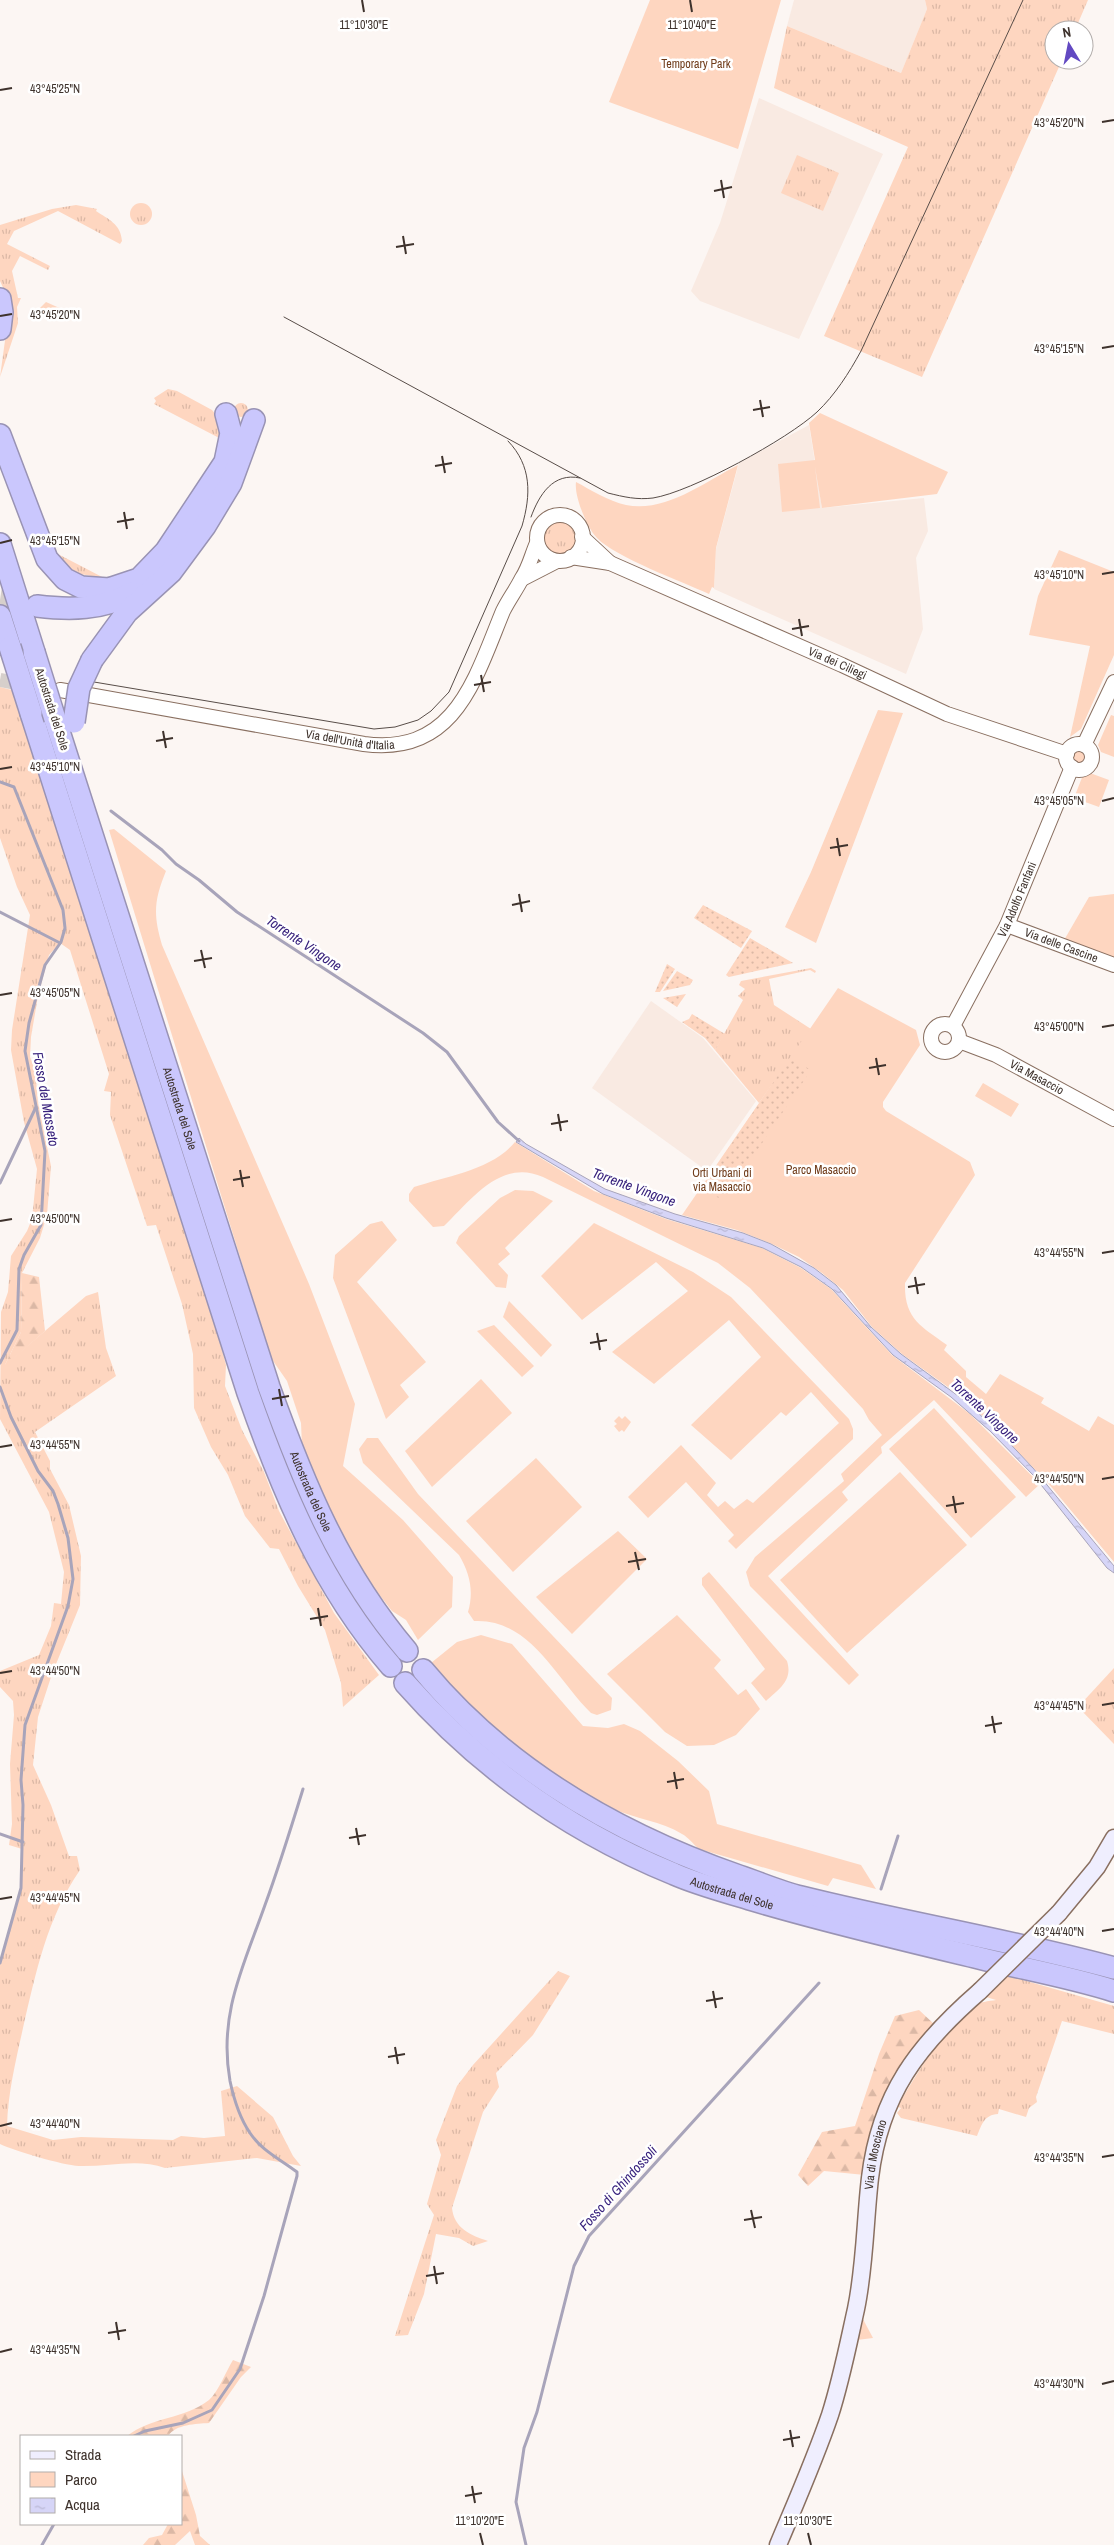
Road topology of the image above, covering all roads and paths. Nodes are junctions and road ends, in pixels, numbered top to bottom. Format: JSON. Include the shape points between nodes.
{"nodes":[{"id":1,"x":0,"y":299,"type":"edge"},
{"id":2,"x":0,"y":329,"type":"edge"},
{"id":3,"x":226,"y":414,"type":"dead end"},
{"id":4,"x":254,"y":420,"type":"dead end"},
{"id":5,"x":0,"y":435,"type":"edge"},
{"id":6,"x":205,"y":526,"type":"junction"},
{"id":7,"x":582,"y":537,"type":"junction"},
{"id":8,"x":537,"y":543,"type":"junction"},
{"id":9,"x":0,"y":544,"type":"edge"},
{"id":10,"x":572,"y":557,"type":"junction"},
{"id":11,"x":557,"y":561,"type":"junction"},
{"id":12,"x":610,"y":563,"type":"junction"},
{"id":13,"x":522,"y":579,"type":"junction"},
{"id":14,"x":37,"y":606,"type":"tunnel mouth"},
{"id":15,"x":0,"y":616,"type":"edge"},
{"id":16,"x":5,"y":655,"type":"edge"},
{"id":17,"x":1114,"y":682,"type":"edge"},
{"id":18,"x":89,"y":695,"type":"dead end"},
{"id":19,"x":65,"y":720,"type":"junction"},
{"id":20,"x":1084,"y":745,"type":"junction"},
{"id":21,"x":1069,"y":760,"type":"junction"},
{"id":22,"x":1007,"y":925,"type":"junction"},
{"id":23,"x":1114,"y":965,"type":"edge"},
{"id":24,"x":953,"y":1026,"type":"junction"},
{"id":25,"x":959,"y":1041,"type":"junction"},
{"id":26,"x":1114,"y":1119,"type":"edge"},
{"id":27,"x":407,"y":1651,"type":"dead end"},
{"id":28,"x":390,"y":1666,"type":"dead end"},
{"id":29,"x":423,"y":1670,"type":"dead end"},
{"id":30,"x":405,"y":1684,"type":"dead end"},
{"id":31,"x":1114,"y":1838,"type":"edge"},
{"id":32,"x":1114,"y":1968,"type":"edge"},
{"id":33,"x":1114,"y":1991,"type":"edge"},
{"id":34,"x":778,"y":2545,"type":"edge"}],
"edges":[{"from":1,"to":2,"type":"highway"},
{"from":3,"to":5,"type":"highway","via":[[231,433],[225,462],[166,551],[139,579],[102,589],[81,587],[57,572],[47,559]]},
{"from":4,"to":6,"type":"highway","via":[[231,483]]},
{"from":6,"to":14,"type":"highway","via":[[166,570],[121,598],[82,608]]},
{"from":6,"to":19,"type":"highway","bridge":true,"via":[[171,572],[128,612],[92,660]]},
{"from":7,"to":8,"type":"street","name":"Via dei Ciliegi","via":[[575,522],[567,516],[556,515],[541,525]]},
{"from":7,"to":10,"type":"street","via":[[580,548]]},
{"from":7,"to":12,"type":"street","name":"Via dei Ciliegi"},
{"from":8,"to":11,"type":"street","via":[[543,554]]},
{"from":8,"to":13,"type":"street","name":"Via dell'Unità d'Italia"},
{"from":9,"to":19,"type":"highway","name":"Autostrada del Sole","bridge":true,"via":[[34,652]]},
{"from":10,"to":11,"type":"street","name":"Via dei Ciliegi"},
{"from":10,"to":12,"type":"street","name":"Via dei Ciliegi"},
{"from":11,"to":13,"type":"street"},
{"from":12,"to":21,"type":"street","name":"Via dei Ciliegi","via":[[947,714]]},
{"from":13,"to":18,"type":"street","name":"Via dell'Unità d'Italia","via":[[512,592],[461,705],[436,730],[408,743],[364,744]]},
{"from":15,"to":16,"type":"highway"},
{"from":16,"to":28,"type":"highway","name":"Autostrada del Sole","via":[[25,712],[29,739],[50,770],[248,1393],[276,1469],[326,1573],[366,1636]]},
{"from":17,"to":20,"type":"street"},
{"from":19,"to":27,"type":"highway","name":"Autostrada del Sole","via":[[109,884],[269,1387],[297,1464],[347,1566]]},
{"from":20,"to":21,"type":"street","via":[[1073,746]]},
{"from":20,"to":21,"type":"street","via":[[1090,750],[1092,761],[1083,769]]},
{"from":21,"to":22,"type":"street","name":"Via Adolfo Fanfani"},
{"from":22,"to":23,"type":"street","name":"Via delle Cascine"},
{"from":22,"to":24,"type":"street","name":"Via Adolfo Fanfani"},
{"from":24,"to":25,"type":"street"},
{"from":24,"to":25,"type":"street","via":[[942,1024],[936,1027],[932,1034],[933,1044],[945,1052],[952,1050]]},
{"from":25,"to":26,"type":"street","name":"Via Masaccio","via":[[996,1055]]},
{"from":29,"to":32,"type":"highway","name":"Autostrada del Sole","via":[[493,1741],[551,1786],[606,1820],[685,1856],[800,1896]]},
{"from":30,"to":33,"type":"highway","name":"Autostrada del Sole","via":[[478,1757],[541,1805],[582,1830],[675,1875],[794,1912],[1080,1980]]},
{"from":31,"to":34,"type":"main road","name":"Via di Mosciano","bridge":true,"via":[[1097,1867],[1059,1913],[932,2036],[891,2098],[883,2117],[870,2176],[860,2280],[845,2359],[830,2415]]}]}
